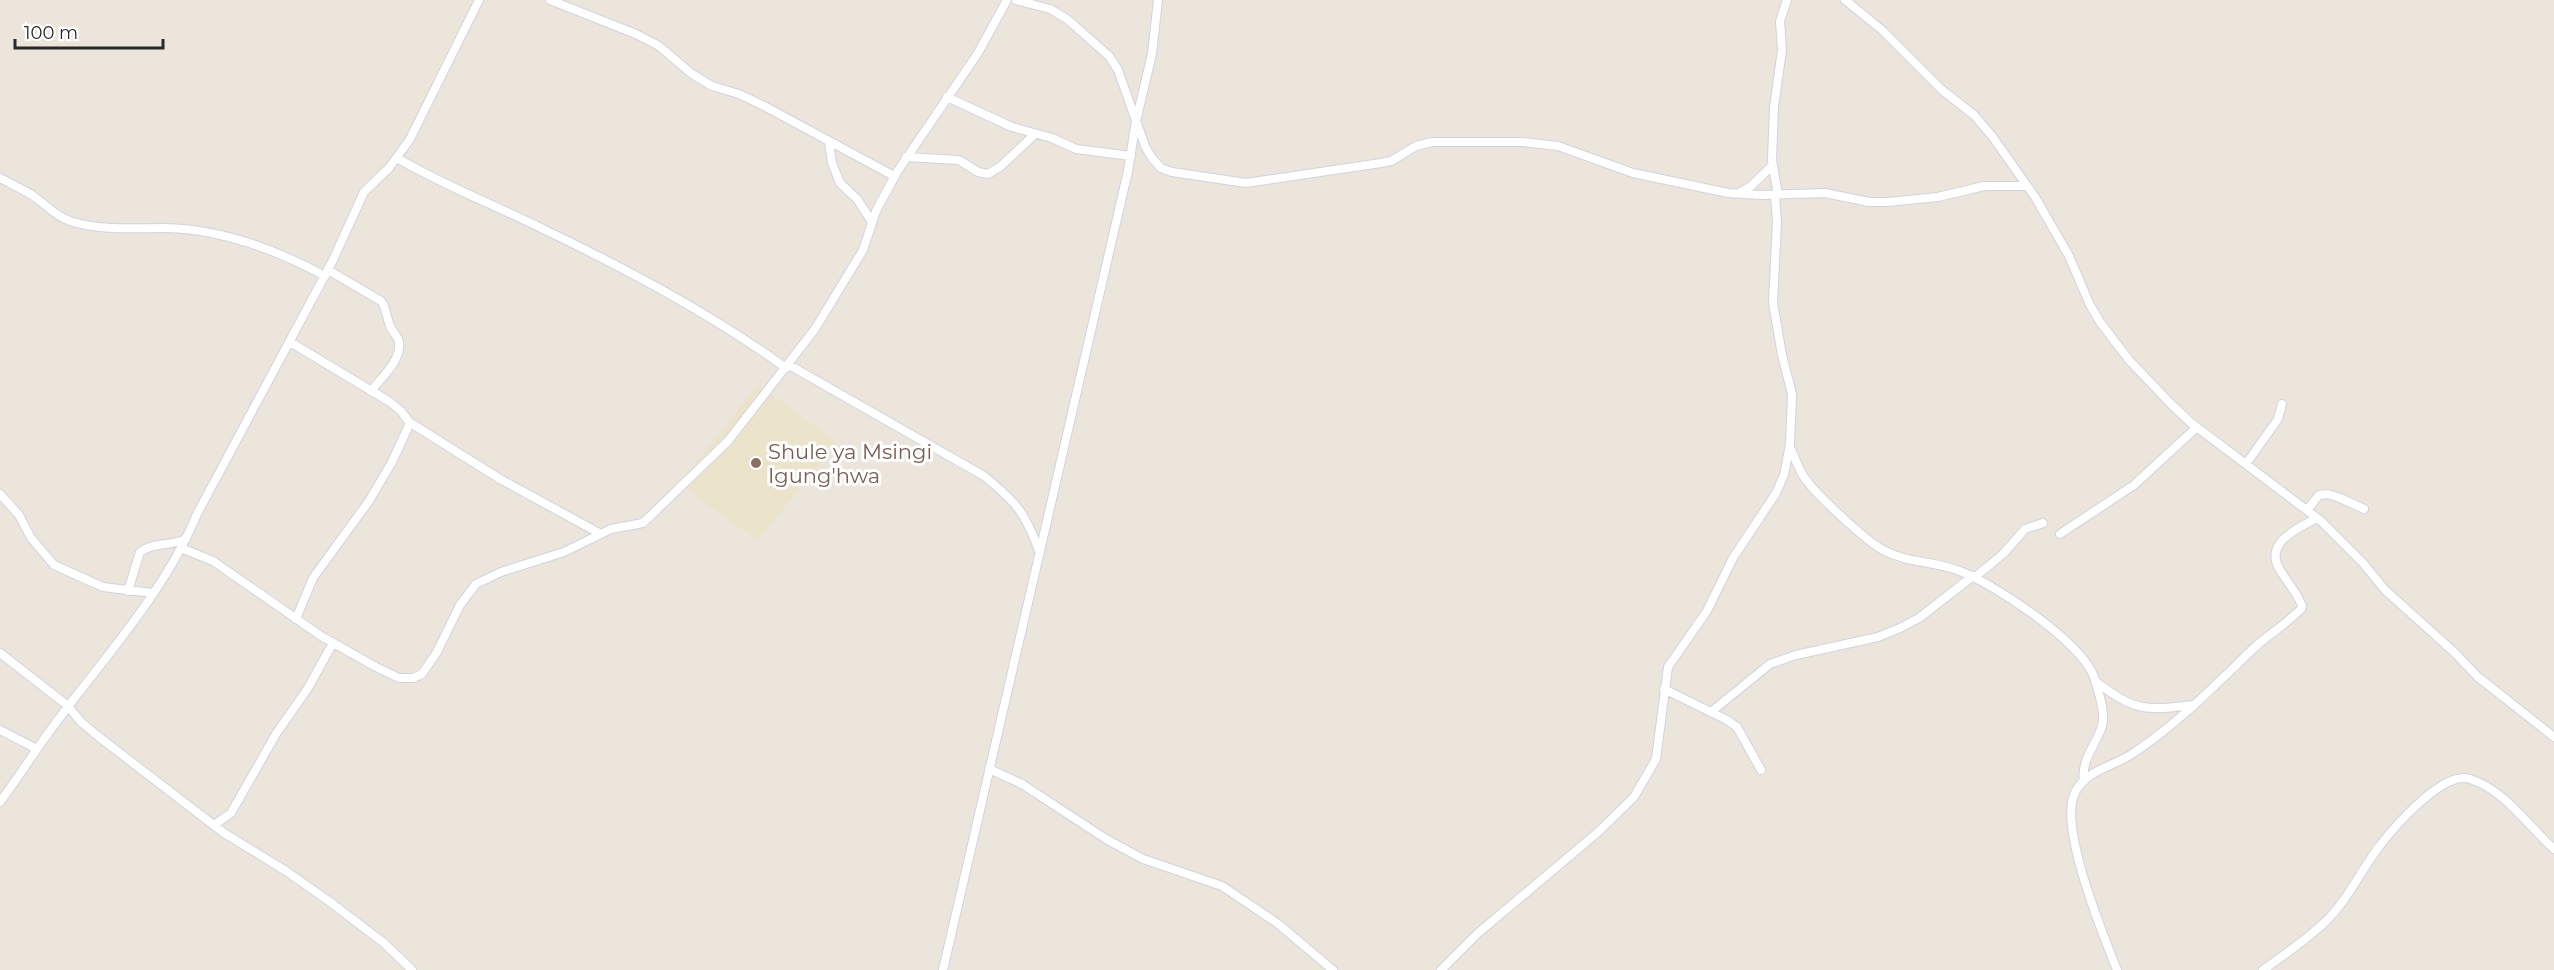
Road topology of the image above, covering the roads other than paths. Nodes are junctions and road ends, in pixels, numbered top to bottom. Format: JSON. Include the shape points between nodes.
{"nodes":[{"id":1,"x":479,"y":0,"type":"edge"},
{"id":2,"x":550,"y":0,"type":"edge"},
{"id":3,"x":1007,"y":0,"type":"edge"},
{"id":4,"x":1016,"y":0,"type":"edge"},
{"id":5,"x":1158,"y":0,"type":"edge"},
{"id":6,"x":1787,"y":0,"type":"edge"},
{"id":7,"x":1845,"y":0,"type":"edge"},
{"id":8,"x":947,"y":97,"type":"junction"},
{"id":9,"x":1136,"y":121,"type":"junction"},
{"id":10,"x":1035,"y":134,"type":"junction"},
{"id":11,"x":829,"y":142,"type":"junction"},
{"id":12,"x":1131,"y":156,"type":"junction"},
{"id":13,"x":906,"y":157,"type":"junction"},
{"id":14,"x":397,"y":158,"type":"junction"},
{"id":15,"x":1773,"y":165,"type":"junction"},
{"id":16,"x":894,"y":176,"type":"junction"},
{"id":17,"x":0,"y":178,"type":"edge"},
{"id":18,"x":2027,"y":186,"type":"junction"},
{"id":19,"x":1739,"y":194,"type":"junction"},
{"id":20,"x":1777,"y":195,"type":"junction"},
{"id":21,"x":872,"y":222,"type":"junction"},
{"id":22,"x":326,"y":273,"type":"junction"},
{"id":23,"x":290,"y":342,"type":"junction"},
{"id":24,"x":788,"y":366,"type":"junction"},
{"id":25,"x":371,"y":391,"type":"junction"},
{"id":26,"x":2282,"y":404,"type":"dead end"},
{"id":27,"x":409,"y":422,"type":"junction"},
{"id":28,"x":2197,"y":427,"type":"junction"},
{"id":29,"x":1790,"y":447,"type":"junction"},
{"id":30,"x":2246,"y":464,"type":"junction"},
{"id":31,"x":0,"y":494,"type":"edge"},
{"id":32,"x":2364,"y":509,"type":"dead end"},
{"id":33,"x":2307,"y":510,"type":"junction"},
{"id":34,"x":2317,"y":518,"type":"junction"},
{"id":35,"x":2043,"y":524,"type":"dead end"},
{"id":36,"x":599,"y":533,"type":"junction"},
{"id":37,"x":2060,"y":534,"type":"dead end"},
{"id":38,"x":187,"y":538,"type":"junction"},
{"id":39,"x":181,"y":548,"type":"junction"},
{"id":40,"x":1040,"y":552,"type":"junction"},
{"id":41,"x":1974,"y":577,"type":"junction"},
{"id":42,"x":128,"y":591,"type":"junction"},
{"id":43,"x":152,"y":593,"type":"junction"},
{"id":44,"x":296,"y":619,"type":"junction"},
{"id":45,"x":333,"y":643,"type":"junction"},
{"id":46,"x":0,"y":653,"type":"edge"},
{"id":47,"x":2095,"y":681,"type":"junction"},
{"id":48,"x":1664,"y":689,"type":"junction"},
{"id":49,"x":2193,"y":705,"type":"junction"},
{"id":50,"x":68,"y":706,"type":"junction"},
{"id":51,"x":1711,"y":712,"type":"junction"},
{"id":52,"x":0,"y":730,"type":"edge"},
{"id":53,"x":2554,"y":737,"type":"edge"},
{"id":54,"x":37,"y":749,"type":"junction"},
{"id":55,"x":989,"y":769,"type":"junction"},
{"id":56,"x":1761,"y":770,"type":"dead end"},
{"id":57,"x":2085,"y":781,"type":"junction"},
{"id":58,"x":0,"y":802,"type":"edge"},
{"id":59,"x":214,"y":825,"type":"junction"},
{"id":60,"x":2554,"y":849,"type":"edge"},
{"id":61,"x":412,"y":970,"type":"edge"},
{"id":62,"x":943,"y":970,"type":"edge"},
{"id":63,"x":1333,"y":970,"type":"edge"},
{"id":64,"x":1441,"y":970,"type":"edge"},
{"id":65,"x":2117,"y":970,"type":"edge"},
{"id":66,"x":2263,"y":970,"type":"edge"}],
"edges":[{"from":1,"to":14,"type":"street","via":[[424,114]]},
{"from":2,"to":11,"type":"street","via":[[636,34],[659,46],[712,87],[754,100]]},
{"from":3,"to":8,"type":"street","via":[[978,53]]},
{"from":4,"to":9,"type":"street","via":[[1058,14],[1094,40],[1118,70]]},
{"from":5,"to":9,"type":"street","via":[[1152,54]]},
{"from":6,"to":15,"type":"street","via":[[1780,21],[1782,50],[1774,107]]},
{"from":7,"to":18,"type":"street","via":[[1974,115]]},
{"from":8,"to":10,"type":"street"},
{"from":8,"to":13,"type":"street"},
{"from":9,"to":12,"type":"street"},
{"from":9,"to":19,"type":"street","via":[[1152,158],[1161,168],[1228,182],[1273,180],[1367,166],[1391,161],[1416,146],[1432,142],[1523,142],[1567,149],[1645,176]]},
{"from":10,"to":12,"type":"street","via":[[1082,150]]},
{"from":10,"to":13,"type":"street","via":[[988,174],[959,160]]},
{"from":11,"to":16,"type":"street"},
{"from":11,"to":21,"type":"street","via":[[840,183]]},
{"from":12,"to":40,"type":"street"},
{"from":13,"to":16,"type":"street"},
{"from":14,"to":22,"type":"street","via":[[364,192]]},
{"from":14,"to":24,"type":"street","via":[[694,307]]},
{"from":15,"to":19,"type":"street"},
{"from":15,"to":20,"type":"street"},
{"from":16,"to":21,"type":"street"},
{"from":17,"to":22,"type":"street","via":[[70,221],[112,228],[165,228],[222,235],[276,250]]},
{"from":18,"to":20,"type":"street","via":[[1984,186],[1938,197],[1888,202],[1825,193]]},
{"from":18,"to":28,"type":"street","via":[[2069,255],[2090,305],[2111,337]]},
{"from":19,"to":20,"type":"street"},
{"from":20,"to":29,"type":"street","via":[[1773,303],[1792,394]]},
{"from":21,"to":24,"type":"street","via":[[857,262]]},
{"from":22,"to":23,"type":"street"},
{"from":22,"to":25,"type":"street","via":[[381,301],[386,308],[399,348]]},
{"from":23,"to":25,"type":"street"},
{"from":23,"to":38,"type":"street"},
{"from":24,"to":36,"type":"street","via":[[728,441],[650,519],[636,526]]},
{"from":24,"to":40,"type":"street","via":[[984,476],[1012,498]]},
{"from":25,"to":27,"type":"street"},
{"from":26,"to":30,"type":"street","via":[[2278,418]]},
{"from":27,"to":36,"type":"street","via":[[500,479]]},
{"from":27,"to":44,"type":"street","via":[[409,430],[369,501],[313,578]]},
{"from":28,"to":30,"type":"street"},
{"from":28,"to":37,"type":"street","via":[[2134,485]]},
{"from":29,"to":41,"type":"street","via":[[1805,479],[1880,548],[1897,557]]},
{"from":29,"to":48,"type":"street","via":[[1776,493],[1733,558],[1707,610],[1675,655]]},
{"from":30,"to":33,"type":"street"},
{"from":31,"to":42,"type":"street","via":[[54,565],[103,587]]},
{"from":32,"to":33,"type":"street","via":[[2328,494],[2319,495]]},
{"from":33,"to":34,"type":"street"},
{"from":34,"to":49,"type":"street","via":[[2288,534],[2275,550],[2277,565],[2302,607]]},
{"from":34,"to":53,"type":"street","via":[[2385,590],[2478,678]]},
{"from":35,"to":41,"type":"street","via":[[2025,529],[2003,554]]},
{"from":36,"to":45,"type":"street","via":[[564,552],[476,584],[460,605],[430,664],[413,678],[399,678]]},
{"from":38,"to":39,"type":"street"},
{"from":38,"to":42,"type":"street","via":[[140,552]]},
{"from":39,"to":43,"type":"street"},
{"from":39,"to":44,"type":"street","via":[[213,561]]},
{"from":40,"to":55,"type":"street"},
{"from":41,"to":47,"type":"street","via":[[2032,613],[2079,653]]},
{"from":41,"to":51,"type":"street","via":[[1900,628],[1770,663]]},
{"from":42,"to":43,"type":"street"},
{"from":43,"to":50,"type":"street"},
{"from":44,"to":45,"type":"street"},
{"from":45,"to":59,"type":"street","via":[[231,813]]},
{"from":46,"to":50,"type":"street"},
{"from":47,"to":49,"type":"street","via":[[2122,701],[2138,707]]},
{"from":47,"to":57,"type":"street","via":[[2103,723],[2086,757]]},
{"from":48,"to":51,"type":"street"},
{"from":48,"to":64,"type":"street","via":[[1656,759],[1634,797],[1477,933]]},
{"from":49,"to":57,"type":"street","via":[[2130,755]]},
{"from":50,"to":54,"type":"street"},
{"from":50,"to":59,"type":"street","via":[[99,737]]},
{"from":51,"to":56,"type":"street","via":[[1737,727]]},
{"from":52,"to":54,"type":"street"},
{"from":54,"to":58,"type":"street"},
{"from":55,"to":62,"type":"street"},
{"from":55,"to":63,"type":"street","via":[[1022,784],[1143,859],[1222,886],[1278,922]]},
{"from":57,"to":65,"type":"street","via":[[2073,797],[2075,838],[2087,892]]},
{"from":59,"to":61,"type":"street","via":[[330,902]]},
{"from":60,"to":66,"type":"street","via":[[2494,792],[2470,779],[2448,781],[2416,807],[2379,847],[2325,921]]}]}
